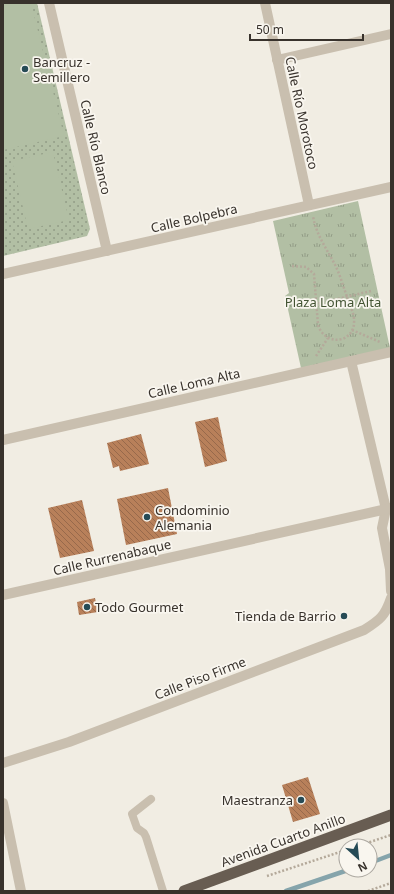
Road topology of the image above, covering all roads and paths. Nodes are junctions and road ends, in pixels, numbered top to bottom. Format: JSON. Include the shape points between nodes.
{"nodes":[{"id":1,"x":49,"y":3,"type":"edge"},
{"id":2,"x":265,"y":3,"type":"edge"},
{"id":3,"x":391,"y":34,"type":"edge"},
{"id":4,"x":277,"y":60,"type":"junction"},
{"id":5,"x":391,"y":187,"type":"edge"},
{"id":6,"x":309,"y":205,"type":"junction"},
{"id":7,"x":107,"y":251,"type":"junction"},
{"id":8,"x":292,"y":266,"type":"dead end"},
{"id":9,"x":3,"y":274,"type":"edge"},
{"id":10,"x":371,"y":291,"type":"dead end"},
{"id":11,"x":347,"y":297,"type":"junction"},
{"id":12,"x":316,"y":305,"type":"junction"},
{"id":13,"x":299,"y":308,"type":"dead end"},
{"id":14,"x":352,"y":330,"type":"junction"},
{"id":15,"x":388,"y":348,"type":"edge"},
{"id":16,"x":351,"y":361,"type":"junction"},
{"id":17,"x":3,"y":440,"type":"edge"},
{"id":18,"x":388,"y":508,"type":"edge"},
{"id":19,"x":391,"y":591,"type":"edge"},
{"id":20,"x":3,"y":595,"type":"edge"},
{"id":21,"x":391,"y":598,"type":"edge"},
{"id":22,"x":3,"y":763,"type":"edge"},
{"id":23,"x":151,"y":799,"type":"dead end"},
{"id":24,"x":3,"y":803,"type":"edge"},
{"id":25,"x":391,"y":815,"type":"edge"},
{"id":26,"x":391,"y":835,"type":"edge"},
{"id":27,"x":378,"y":839,"type":"edge"},
{"id":28,"x":338,"y":853,"type":"edge"},
{"id":29,"x":265,"y":877,"type":"dead end"},
{"id":30,"x":391,"y":883,"type":"edge"},
{"id":31,"x":21,"y":891,"type":"edge"},
{"id":32,"x":163,"y":891,"type":"edge"},
{"id":33,"x":184,"y":891,"type":"edge"},
{"id":34,"x":368,"y":891,"type":"edge"}],
"edges":[{"from":1,"to":7,"type":"street","name":"Calle Río Blanco"},
{"from":2,"to":4,"type":"street","name":"Calle Río Morotoco"},
{"from":3,"to":4,"type":"street"},
{"from":4,"to":6,"type":"street","name":"Calle Río Morotoco"},
{"from":5,"to":6,"type":"street","name":"Calle Bolpebra"},
{"from":6,"to":7,"type":"street","name":"Calle Bolpebra"},
{"from":6,"to":11,"type":"path","via":[[315,227],[334,262]]},
{"from":7,"to":9,"type":"street","name":"Calle Bolpebra"},
{"from":8,"to":12,"type":"path","via":[[306,267],[314,274]]},
{"from":10,"to":11,"type":"path"},
{"from":11,"to":12,"type":"path"},
{"from":11,"to":14,"type":"path","via":[[354,321]]},
{"from":12,"to":13,"type":"path"},
{"from":12,"to":14,"type":"path","via":[[319,330],[328,338],[342,339]]},
{"from":14,"to":15,"type":"path"},
{"from":15,"to":16,"type":"street","name":"Calle Loma Alta"},
{"from":16,"to":17,"type":"street","name":"Calle Loma Alta"},
{"from":16,"to":18,"type":"street"},
{"from":18,"to":19,"type":"street","via":[[382,528],[390,569]]},
{"from":18,"to":20,"type":"street","name":"Calle Rurrenabaque"},
{"from":21,"to":22,"type":"street","name":"Calle Piso Firme","via":[[387,610],[378,621],[364,630],[68,742]]},
{"from":23,"to":32,"type":"lane","via":[[132,814],[137,828],[146,837]]},
{"from":24,"to":31,"type":"street"},
{"from":25,"to":33,"type":"highway","name":"Avenida Cuarto Anillo"},
{"from":26,"to":27,"type":"path"},
{"from":28,"to":29,"type":"path"},
{"from":30,"to":34,"type":"path"}]}
